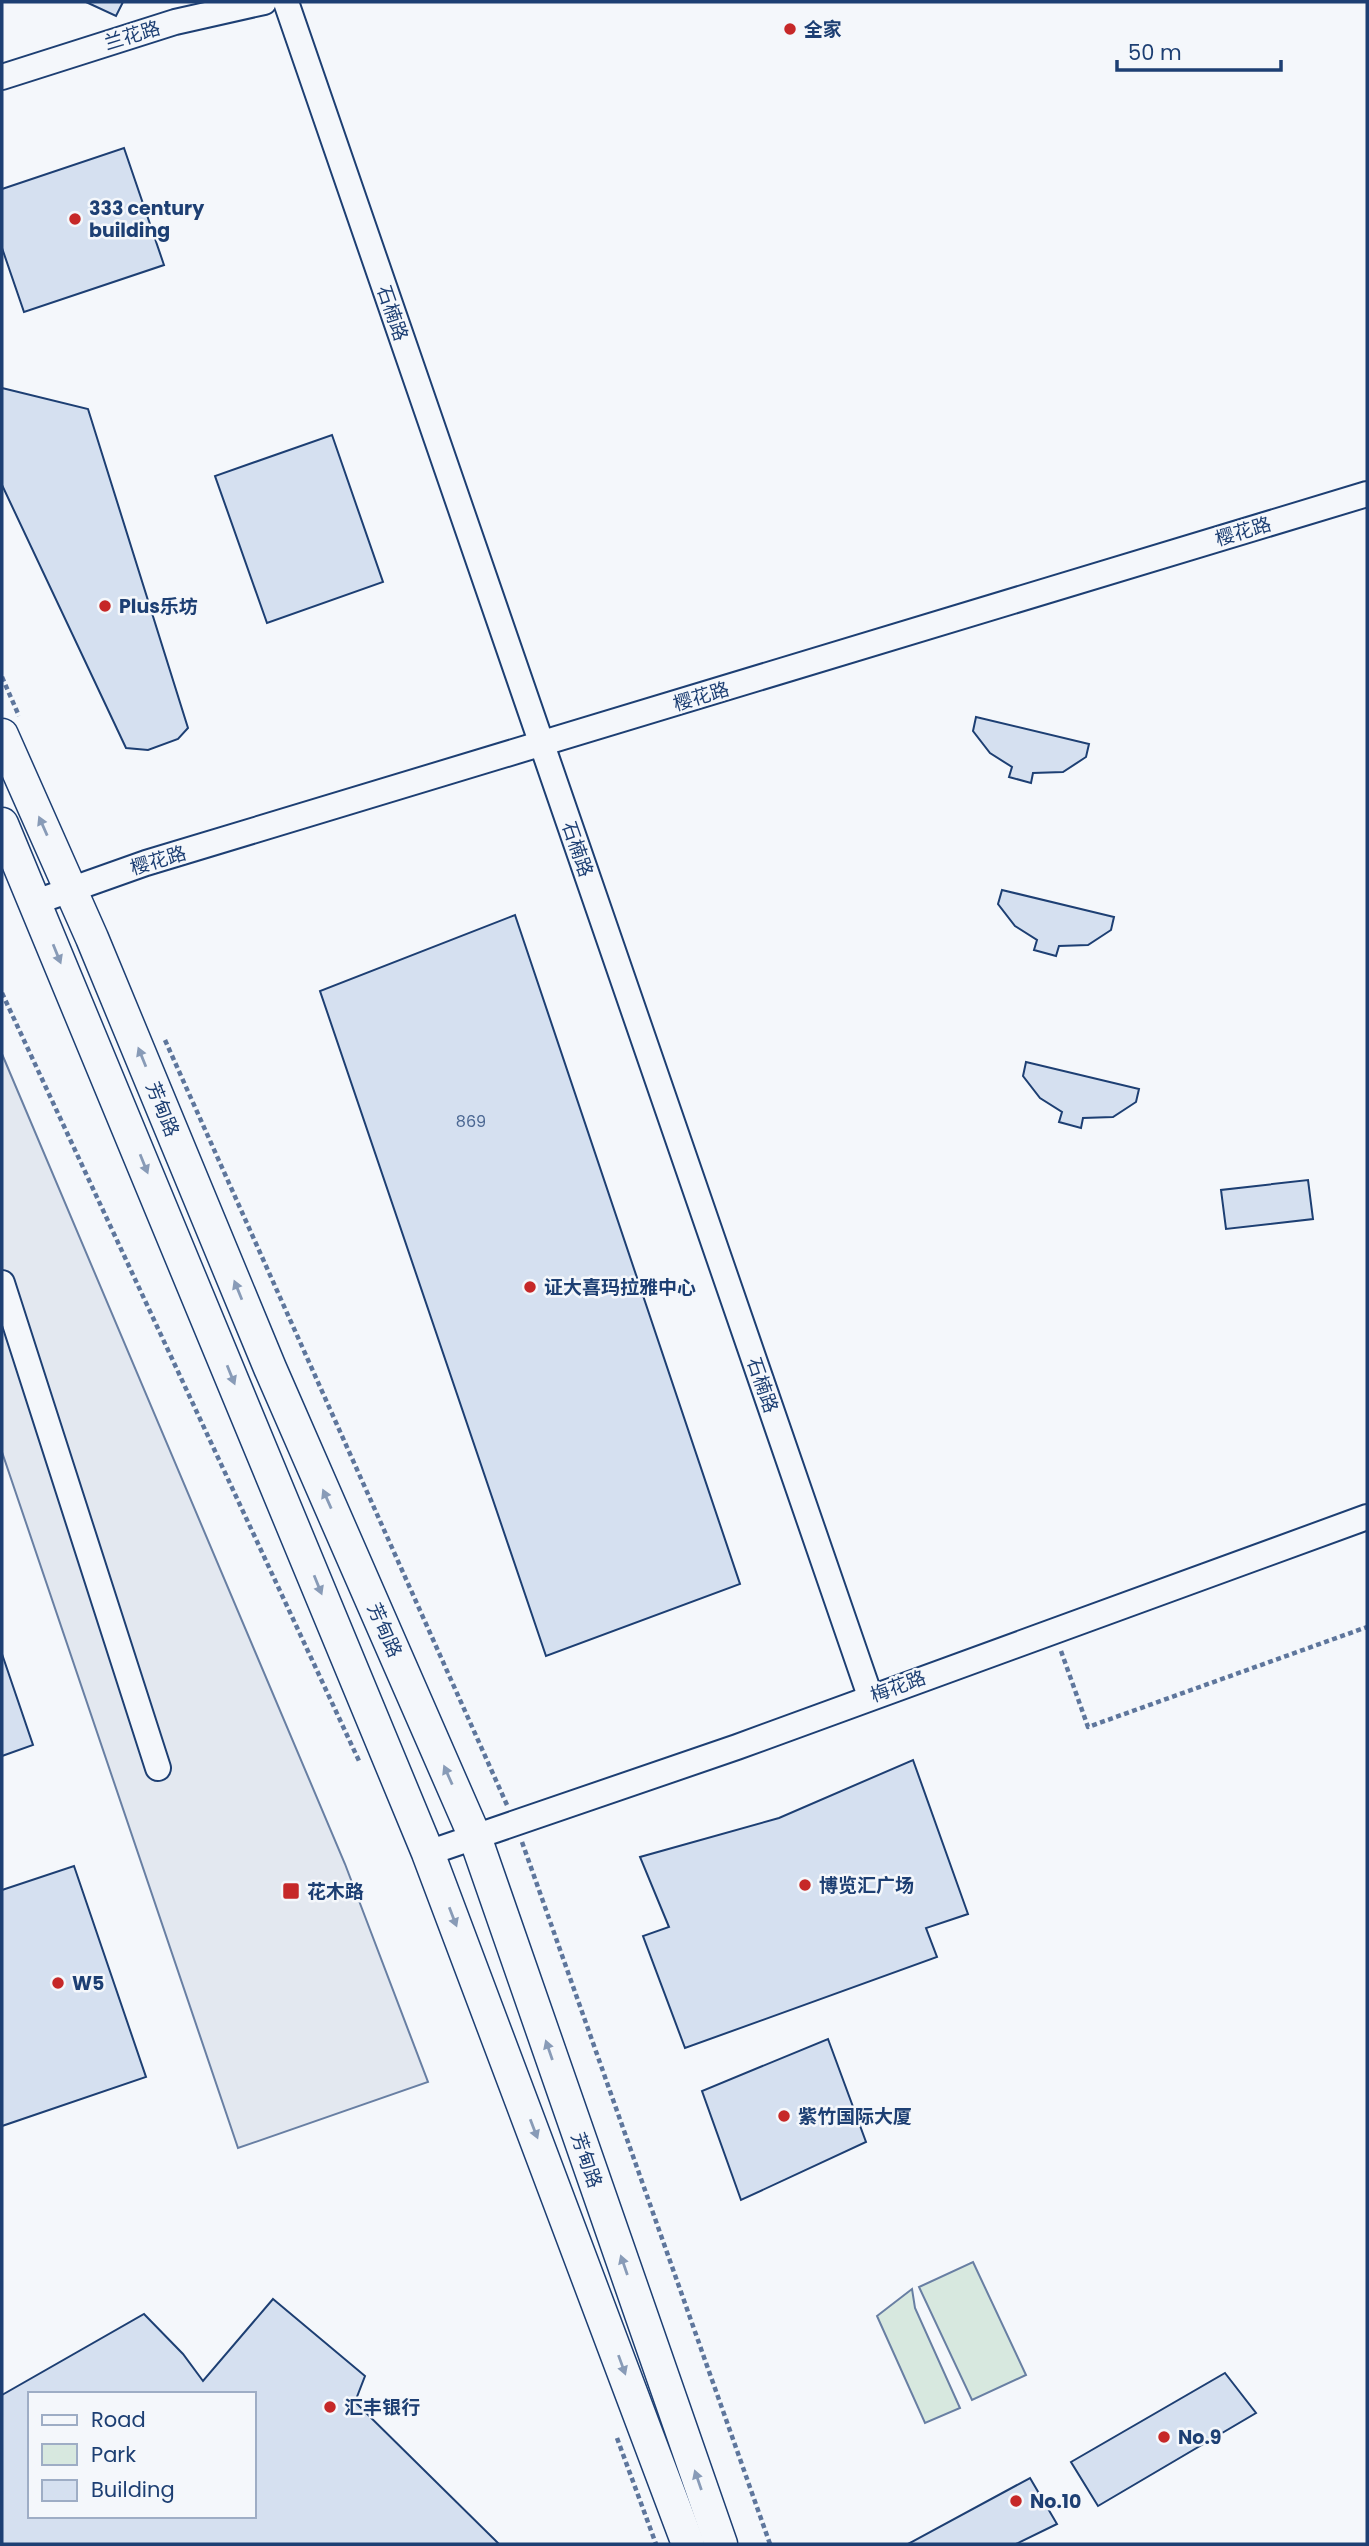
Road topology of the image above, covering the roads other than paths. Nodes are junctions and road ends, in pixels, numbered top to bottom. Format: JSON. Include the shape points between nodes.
{"nodes":[{"id":1,"x":264,"y":2,"type":"edge"},
{"id":2,"x":286,"y":2,"type":"edge"},
{"id":3,"x":2,"y":77,"type":"edge"},
{"id":4,"x":1367,"y":494,"type":"edge"},
{"id":5,"x":13,"y":731,"type":"edge"},
{"id":6,"x":542,"y":744,"type":"junction"},
{"id":7,"x":2,"y":824,"type":"edge"},
{"id":8,"x":71,"y":888,"type":"junction"},
{"id":9,"x":36,"y":902,"type":"junction"},
{"id":10,"x":2,"y":1283,"type":"edge"},
{"id":11,"x":1367,"y":1517,"type":"edge"},
{"id":12,"x":870,"y":1696,"type":"junction"},
{"id":13,"x":158,"y":1769,"type":"dead end"},
{"id":14,"x":475,"y":1837,"type":"junction"},
{"id":15,"x":428,"y":1853,"type":"junction"},
{"id":16,"x":688,"y":2544,"type":"edge"},
{"id":17,"x":720,"y":2544,"type":"edge"}],
"edges":[{"from":1,"to":3,"type":"street","name":"兰花路","via":[[175,22]]},
{"from":2,"to":6,"type":"street","name":"石楠路"},
{"from":4,"to":6,"type":"street","name":"樱花路"},
{"from":8,"to":5,"type":"main road","name":"芳甸路","one_way":true},
{"from":6,"to":8,"type":"street","name":"樱花路"},
{"from":6,"to":12,"type":"street","name":"石楠路"},
{"from":7,"to":9,"type":"main road","name":"芳甸路"},
{"from":8,"to":9,"type":"street","name":"樱花路"},
{"from":14,"to":8,"type":"main road","name":"芳甸路","one_way":true,"via":[[270,1368]]},
{"from":9,"to":15,"type":"main road","name":"芳甸路","one_way":true},
{"from":10,"to":13,"type":"street"},
{"from":11,"to":12,"type":"street","name":"梅花路"},
{"from":12,"to":14,"type":"street","name":"梅花路"},
{"from":14,"to":15,"type":"street","name":"梅花路"},
{"from":17,"to":14,"type":"main road","name":"芳甸路","one_way":true},
{"from":15,"to":16,"type":"main road","name":"芳甸路","one_way":true}]}
